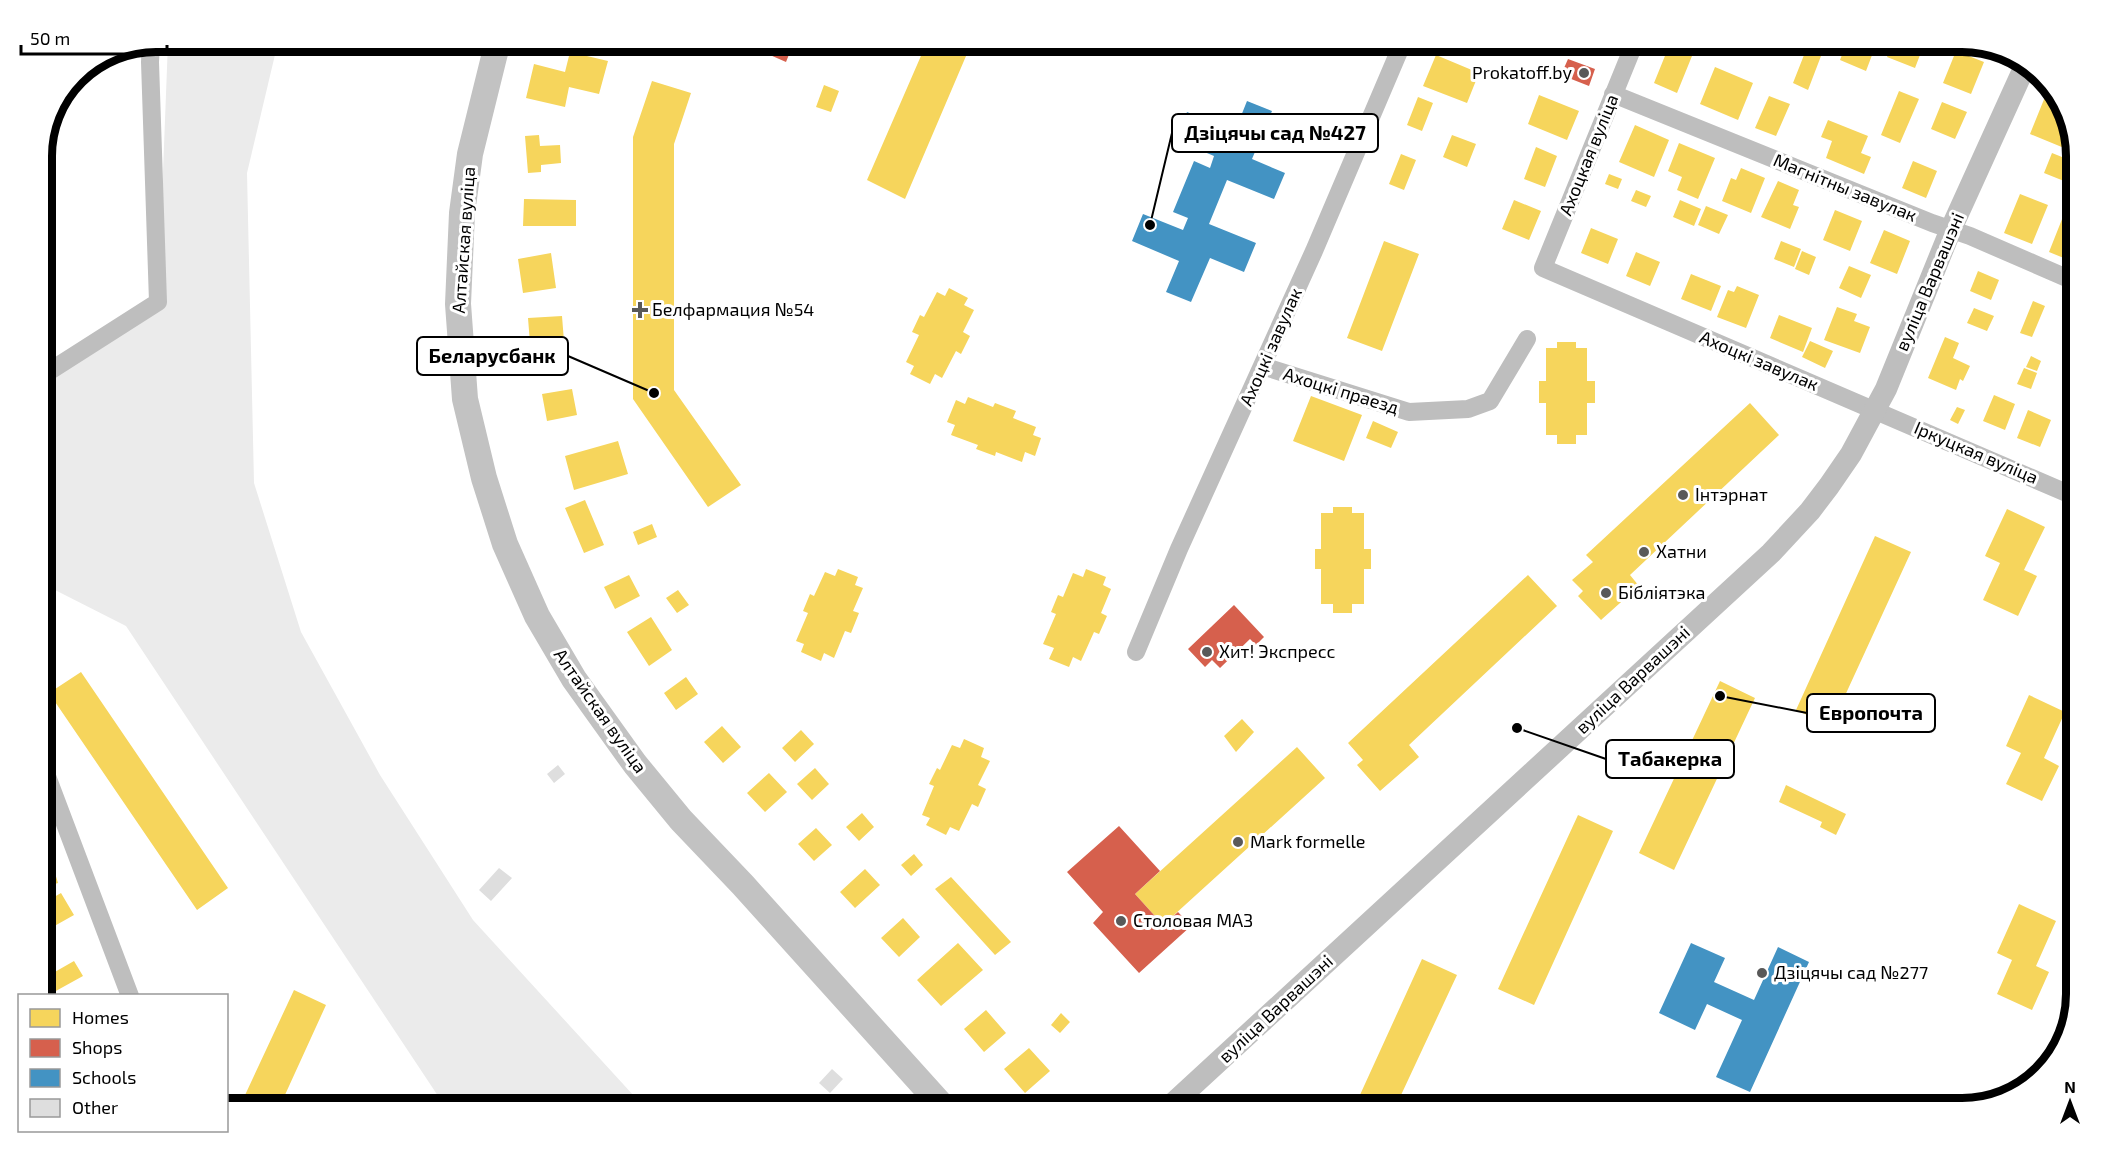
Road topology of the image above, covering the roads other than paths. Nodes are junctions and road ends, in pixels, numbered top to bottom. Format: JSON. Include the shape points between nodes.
{"nodes":[{"id":1,"x":495,"y":52,"type":"edge"},
{"id":2,"x":1399,"y":52,"type":"edge"},
{"id":3,"x":1631,"y":52,"type":"edge"},
{"id":4,"x":150,"y":53,"type":"edge"},
{"id":5,"x":2022,"y":72,"type":"edge"},
{"id":6,"x":1613,"y":94,"type":"junction"},
{"id":7,"x":1951,"y":230,"type":"junction"},
{"id":8,"x":1543,"y":268,"type":"joint"},
{"id":9,"x":2065,"y":277,"type":"edge"},
{"id":10,"x":1527,"y":339,"type":"dead end"},
{"id":11,"x":1262,"y":366,"type":"junction"},
{"id":12,"x":53,"y":369,"type":"edge"},
{"id":13,"x":1875,"y":410,"type":"junction"},
{"id":14,"x":2065,"y":492,"type":"edge"},
{"id":15,"x":1136,"y":652,"type":"dead end"},
{"id":16,"x":53,"y":793,"type":"edge"},
{"id":17,"x":129,"y":994,"type":"edge"},
{"id":18,"x":935,"y":1098,"type":"edge"},
{"id":19,"x":1179,"y":1098,"type":"edge"}],
"edges":[{"from":1,"to":18,"type":"main road","name":"Алтайская вуліца","via":[[470,154],[462,213],[458,304],[467,409],[505,544],[537,616],[574,680],[635,764],[681,820]]},
{"from":2,"to":11,"type":"street","name":"Ахоцкі завулак"},
{"from":3,"to":6,"type":"street","name":"Ахоцкая вуліца"},
{"from":4,"to":12,"type":"street","via":[[158,302]]},
{"from":5,"to":7,"type":"street","name":"вуліца Варвашэні"},
{"from":6,"to":7,"type":"street","name":"Магнітны завулак"},
{"from":6,"to":8,"type":"street","name":"Ахоцкая вуліца"},
{"from":7,"to":9,"type":"street","name":"Магнітны завулак"},
{"from":7,"to":13,"type":"street","name":"вуліца Варвашэні"},
{"from":8,"to":13,"type":"street","name":"Ахоцкі завулак"},
{"from":10,"to":11,"type":"street","name":"Ахоцкі праезд","via":[[1490,401],[1468,409],[1409,412]]},
{"from":11,"to":15,"type":"street","name":"Ахоцкі завулак"},
{"from":13,"to":14,"type":"street","name":"Іркуцкая вуліца"},
{"from":13,"to":19,"type":"street","name":"вуліца Варвашэні","via":[[1829,486],[1771,553]]},
{"from":16,"to":17,"type":"street"}]}
